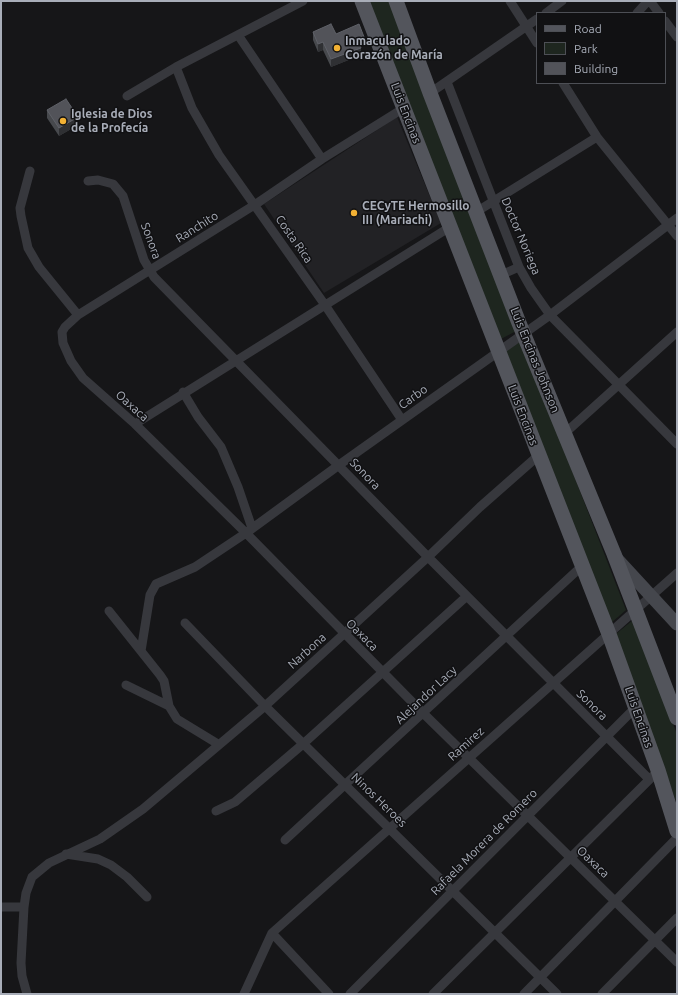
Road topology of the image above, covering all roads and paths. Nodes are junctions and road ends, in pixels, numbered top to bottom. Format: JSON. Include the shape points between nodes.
{"nodes":[{"id":1,"x":304,"y":1,"type":"edge"},
{"id":2,"x":362,"y":1,"type":"edge"},
{"id":3,"x":396,"y":1,"type":"edge"},
{"id":4,"x":510,"y":1,"type":"edge"},
{"id":5,"x":562,"y":1,"type":"edge"},
{"id":6,"x":649,"y":1,"type":"edge"},
{"id":7,"x":547,"y":12,"type":"edge"},
{"id":8,"x":639,"y":12,"type":"edge"},
{"id":9,"x":658,"y":12,"type":"edge"},
{"id":10,"x":536,"y":21,"type":"edge"},
{"id":11,"x":666,"y":22,"type":"edge"},
{"id":12,"x":527,"y":27,"type":"junction"},
{"id":13,"x":238,"y":35,"type":"junction"},
{"id":14,"x":677,"y":37,"type":"edge"},
{"id":15,"x":536,"y":41,"type":"edge"},
{"id":16,"x":176,"y":67,"type":"junction"},
{"id":17,"x":447,"y":82,"type":"junction"},
{"id":18,"x":564,"y":84,"type":"edge"},
{"id":19,"x":430,"y":94,"type":"junction"},
{"id":20,"x":127,"y":96,"type":"dead end"},
{"id":21,"x":404,"y":108,"type":"junction"},
{"id":22,"x":597,"y":137,"type":"junction"},
{"id":23,"x":322,"y":159,"type":"junction"},
{"id":24,"x":30,"y":171,"type":"dead end"},
{"id":25,"x":88,"y":181,"type":"dead end"},
{"id":26,"x":493,"y":201,"type":"junction"},
{"id":27,"x":256,"y":204,"type":"junction"},
{"id":28,"x":476,"y":212,"type":"junction"},
{"id":29,"x":677,"y":218,"type":"edge"},
{"id":30,"x":668,"y":226,"type":"junction"},
{"id":31,"x":450,"y":227,"type":"junction"},
{"id":32,"x":677,"y":236,"type":"edge"},
{"id":33,"x":519,"y":267,"type":"junction"},
{"id":34,"x":149,"y":270,"type":"junction"},
{"id":35,"x":501,"y":275,"type":"junction"},
{"id":36,"x":326,"y":305,"type":"junction"},
{"id":37,"x":78,"y":315,"type":"junction"},
{"id":38,"x":550,"y":316,"type":"junction"},
{"id":39,"x":677,"y":332,"type":"edge"},
{"id":40,"x":524,"y":334,"type":"junction"},
{"id":41,"x":499,"y":351,"type":"junction"},
{"id":42,"x":236,"y":360,"type":"junction"},
{"id":43,"x":618,"y":383,"type":"junction"},
{"id":44,"x":183,"y":392,"type":"junction"},
{"id":45,"x":402,"y":420,"type":"junction"},
{"id":46,"x":134,"y":424,"type":"junction"},
{"id":47,"x":564,"y":434,"type":"junction"},
{"id":48,"x":677,"y":444,"type":"edge"},
{"id":49,"x":540,"y":455,"type":"junction"},
{"id":50,"x":338,"y":465,"type":"junction"},
{"id":51,"x":249,"y":531,"type":"junction"},
{"id":52,"x":614,"y":554,"type":"junction"},
{"id":53,"x":428,"y":557,"type":"junction"},
{"id":54,"x":582,"y":566,"type":"junction"},
{"id":55,"x":677,"y":573,"type":"edge"},
{"id":56,"x":467,"y":596,"type":"junction"},
{"id":57,"x":651,"y":596,"type":"junction"},
{"id":58,"x":636,"y":610,"type":"junction"},
{"id":59,"x":108,"y":611,"type":"dead end"},
{"id":60,"x":186,"y":623,"type":"dead end"},
{"id":61,"x":677,"y":624,"type":"edge"},
{"id":62,"x":344,"y":633,"type":"junction"},
{"id":63,"x":609,"y":634,"type":"junction"},
{"id":64,"x":507,"y":636,"type":"junction"},
{"id":65,"x":141,"y":651,"type":"junction"},
{"id":66,"x":382,"y":672,"type":"junction"},
{"id":67,"x":553,"y":683,"type":"junction"},
{"id":68,"x":126,"y":685,"type":"dead end"},
{"id":69,"x":169,"y":706,"type":"junction"},
{"id":70,"x":265,"y":706,"type":"junction"},
{"id":71,"x":636,"y":707,"type":"junction"},
{"id":72,"x":423,"y":713,"type":"junction"},
{"id":73,"x":677,"y":718,"type":"edge"},
{"id":74,"x":607,"y":736,"type":"junction"},
{"id":75,"x":218,"y":744,"type":"junction"},
{"id":76,"x":303,"y":744,"type":"junction"},
{"id":77,"x":468,"y":758,"type":"junction"},
{"id":78,"x":654,"y":775,"type":"junction"},
{"id":79,"x":347,"y":785,"type":"junction"},
{"id":80,"x":216,"y":811,"type":"dead end"},
{"id":81,"x":528,"y":815,"type":"junction"},
{"id":82,"x":390,"y":827,"type":"junction"},
{"id":83,"x":677,"y":831,"type":"edge"},
{"id":84,"x":677,"y":838,"type":"edge"},
{"id":85,"x":285,"y":840,"type":"dead end"},
{"id":86,"x":66,"y":854,"type":"junction"},
{"id":87,"x":571,"y":857,"type":"junction"},
{"id":88,"x":453,"y":890,"type":"junction"},
{"id":89,"x":147,"y":897,"type":"dead end"},
{"id":90,"x":616,"y":901,"type":"junction"},
{"id":91,"x":1,"y":907,"type":"edge"},
{"id":92,"x":24,"y":907,"type":"junction"},
{"id":93,"x":677,"y":918,"type":"edge"},
{"id":94,"x":495,"y":932,"type":"junction"},
{"id":95,"x":272,"y":934,"type":"junction"},
{"id":96,"x":655,"y":941,"type":"junction"},
{"id":97,"x":677,"y":962,"type":"edge"},
{"id":98,"x":541,"y":977,"type":"junction"},
{"id":99,"x":27,"y":994,"type":"edge"},
{"id":100,"x":244,"y":994,"type":"edge"},
{"id":101,"x":329,"y":994,"type":"edge"},
{"id":102,"x":350,"y":994,"type":"edge"},
{"id":103,"x":434,"y":994,"type":"edge"},
{"id":104,"x":524,"y":994,"type":"edge"},
{"id":105,"x":557,"y":994,"type":"edge"},
{"id":106,"x":602,"y":994,"type":"edge"}],
"edges":[{"from":1,"to":13,"type":"street"},
{"from":2,"to":21,"type":"main road","name":"Luis Encinas"},
{"from":3,"to":19,"type":"main road","name":"Luis Encinas Johnson"},
{"from":4,"to":12,"type":"street"},
{"from":5,"to":7,"type":"street"},
{"from":6,"to":8,"type":"street"},
{"from":6,"to":9,"type":"street"},
{"from":10,"to":12,"type":"street"},
{"from":11,"to":14,"type":"street"},
{"from":12,"to":15,"type":"street"},
{"from":12,"to":17,"type":"street"},
{"from":13,"to":16,"type":"street"},
{"from":13,"to":23,"type":"street"},
{"from":16,"to":20,"type":"street"},
{"from":16,"to":27,"type":"street","name":"Costa Rica","via":[[192,108],[204,130]]},
{"from":17,"to":19,"type":"street"},
{"from":17,"to":26,"type":"street","name":"Doctor Noriega"},
{"from":18,"to":22,"type":"street"},
{"from":19,"to":28,"type":"main road","name":"Luis Encinas Johnson"},
{"from":21,"to":23,"type":"street","name":"Ranchito"},
{"from":21,"to":31,"type":"main road","name":"Luis Encinas"},
{"from":22,"to":26,"type":"street"},
{"from":22,"to":30,"type":"street"},
{"from":23,"to":27,"type":"street","name":"Ranchito"},
{"from":24,"to":37,"type":"street","via":[[20,208],[28,248]]},
{"from":25,"to":34,"type":"street","name":"Sonora","via":[[98,180],[113,184],[123,196]]},
{"from":26,"to":28,"type":"street"},
{"from":26,"to":33,"type":"street","name":"Doctor Noriega"},
{"from":27,"to":34,"type":"street","name":"Ranchito"},
{"from":27,"to":36,"type":"street","name":"Costa Rica"},
{"from":28,"to":35,"type":"main road","name":"Luis Encinas Johnson"},
{"from":29,"to":30,"type":"street","name":"Carbo"},
{"from":30,"to":32,"type":"street"},
{"from":30,"to":38,"type":"street","name":"Carbo"},
{"from":31,"to":36,"type":"street"},
{"from":31,"to":41,"type":"main road","name":"Luis Encinas"},
{"from":33,"to":35,"type":"street"},
{"from":33,"to":38,"type":"street","name":"Doctor Noriega"},
{"from":34,"to":37,"type":"street","name":"Ranchito"},
{"from":34,"to":42,"type":"street","name":"Sonora"},
{"from":35,"to":40,"type":"main road","name":"Luis Encinas Johnson"},
{"from":36,"to":42,"type":"street"},
{"from":36,"to":45,"type":"street","name":"Costa Rica"},
{"from":37,"to":46,"type":"street","name":"Oaxaca","via":[[62,332],[63,343],[71,361],[83,378]]},
{"from":38,"to":40,"type":"street","name":"Carbo"},
{"from":38,"to":43,"type":"street","name":"Doctor Noriega"},
{"from":39,"to":43,"type":"street"},
{"from":40,"to":41,"type":"street","name":"Carbo"},
{"from":40,"to":47,"type":"main road","name":"Luis Encinas Johnson"},
{"from":41,"to":45,"type":"street","name":"Carbo"},
{"from":41,"to":49,"type":"main road","name":"Luis Encinas"},
{"from":42,"to":44,"type":"street"},
{"from":42,"to":50,"type":"street","name":"Sonora"},
{"from":43,"to":47,"type":"street"},
{"from":43,"to":48,"type":"street","name":"Doctor Noriega"},
{"from":44,"to":46,"type":"street"},
{"from":44,"to":51,"type":"street","via":[[221,447],[238,488]]},
{"from":45,"to":50,"type":"street","name":"Carbo"},
{"from":46,"to":51,"type":"street","name":"Oaxaca"},
{"from":47,"to":52,"type":"main road","name":"Luis Encinas Johnson"},
{"from":49,"to":53,"type":"street","name":"Narbona"},
{"from":49,"to":54,"type":"main road","name":"Luis Encinas"},
{"from":50,"to":51,"type":"street","name":"Carbo"},
{"from":50,"to":53,"type":"street","name":"Sonora"},
{"from":51,"to":62,"type":"street","name":"Oaxaca"},
{"from":51,"to":65,"type":"street","name":"Carbo","via":[[195,567],[156,584],[150,595]]},
{"from":52,"to":57,"type":"main road"},
{"from":52,"to":58,"type":"main road","name":"Luis Encinas Johnson"},
{"from":53,"to":56,"type":"street","name":"Sonora"},
{"from":53,"to":62,"type":"street","name":"Narbona"},
{"from":54,"to":63,"type":"main road","name":"Luis Encinas"},
{"from":54,"to":64,"type":"street","name":"Alejandor Lacy"},
{"from":55,"to":57,"type":"street","name":"Ramirez"},
{"from":56,"to":64,"type":"street","name":"Sonora"},
{"from":56,"to":66,"type":"street"},
{"from":57,"to":58,"type":"street","name":"Ramirez"},
{"from":57,"to":61,"type":"main road"},
{"from":58,"to":63,"type":"street","name":"Ramirez"},
{"from":58,"to":73,"type":"main road","name":"Luis Encinas Johnson"},
{"from":59,"to":65,"type":"street"},
{"from":60,"to":70,"type":"street","name":"Ninos Heroes"},
{"from":62,"to":66,"type":"street","name":"Oaxaca"},
{"from":62,"to":70,"type":"street","name":"Narbona"},
{"from":63,"to":67,"type":"street","name":"Ramirez"},
{"from":63,"to":71,"type":"main road","name":"Luis Encinas"},
{"from":64,"to":67,"type":"street","name":"Sonora"},
{"from":64,"to":72,"type":"street","name":"Alejandor Lacy"},
{"from":65,"to":69,"type":"street","via":[[164,682]]},
{"from":66,"to":72,"type":"street","name":"Oaxaca"},
{"from":66,"to":76,"type":"street"},
{"from":67,"to":74,"type":"street","name":"Sonora"},
{"from":67,"to":77,"type":"street","name":"Ramirez"},
{"from":68,"to":69,"type":"street"},
{"from":69,"to":75,"type":"street","via":[[177,719]]},
{"from":70,"to":75,"type":"street","name":"Narbona"},
{"from":70,"to":76,"type":"street","name":"Ninos Heroes"},
{"from":71,"to":74,"type":"street","name":"Rafaela Morera de Romero"},
{"from":71,"to":78,"type":"main road","name":"Luis Encinas"},
{"from":72,"to":77,"type":"street","name":"Oaxaca"},
{"from":72,"to":79,"type":"street","name":"Alejandor Lacy"},
{"from":74,"to":78,"type":"street","name":"Sonora"},
{"from":74,"to":81,"type":"street","name":"Rafaela Morera de Romero"},
{"from":75,"to":86,"type":"street","name":"Narbona","via":[[144,809],[104,836]]},
{"from":76,"to":79,"type":"street","name":"Ninos Heroes"},
{"from":76,"to":80,"type":"street","via":[[235,802]]},
{"from":77,"to":81,"type":"street","name":"Oaxaca"},
{"from":77,"to":82,"type":"street","name":"Ramirez"},
{"from":78,"to":83,"type":"main road","name":"Luis Encinas"},
{"from":78,"to":87,"type":"street"},
{"from":79,"to":82,"type":"street","name":"Ninos Heroes"},
{"from":79,"to":85,"type":"street","name":"Alejandor Lacy"},
{"from":81,"to":87,"type":"street","name":"Oaxaca"},
{"from":81,"to":88,"type":"street","name":"Rafaela Morera de Romero"},
{"from":82,"to":88,"type":"street","name":"Ninos Heroes"},
{"from":82,"to":95,"type":"street","name":"Ramirez"},
{"from":84,"to":90,"type":"street"},
{"from":86,"to":89,"type":"street","via":[[98,859],[111,865]]},
{"from":86,"to":92,"type":"street","name":"Narbona","via":[[49,863],[32,877]]},
{"from":87,"to":90,"type":"street","name":"Oaxaca"},
{"from":87,"to":94,"type":"street"},
{"from":88,"to":94,"type":"street","name":"Ninos Heroes"},
{"from":88,"to":102,"type":"street","name":"Rafaela Morera de Romero"},
{"from":90,"to":96,"type":"street","name":"Oaxaca"},
{"from":90,"to":98,"type":"street"},
{"from":91,"to":92,"type":"street"},
{"from":92,"to":99,"type":"street","name":"Narbona","via":[[22,976]]},
{"from":93,"to":96,"type":"street"},
{"from":94,"to":98,"type":"street","name":"Ninos Heroes"},
{"from":94,"to":103,"type":"street"},
{"from":95,"to":100,"type":"street"},
{"from":95,"to":101,"type":"street"},
{"from":96,"to":97,"type":"street","name":"Oaxaca"},
{"from":96,"to":106,"type":"street"},
{"from":98,"to":104,"type":"street"},
{"from":98,"to":105,"type":"street","name":"Ninos Heroes"}]}
